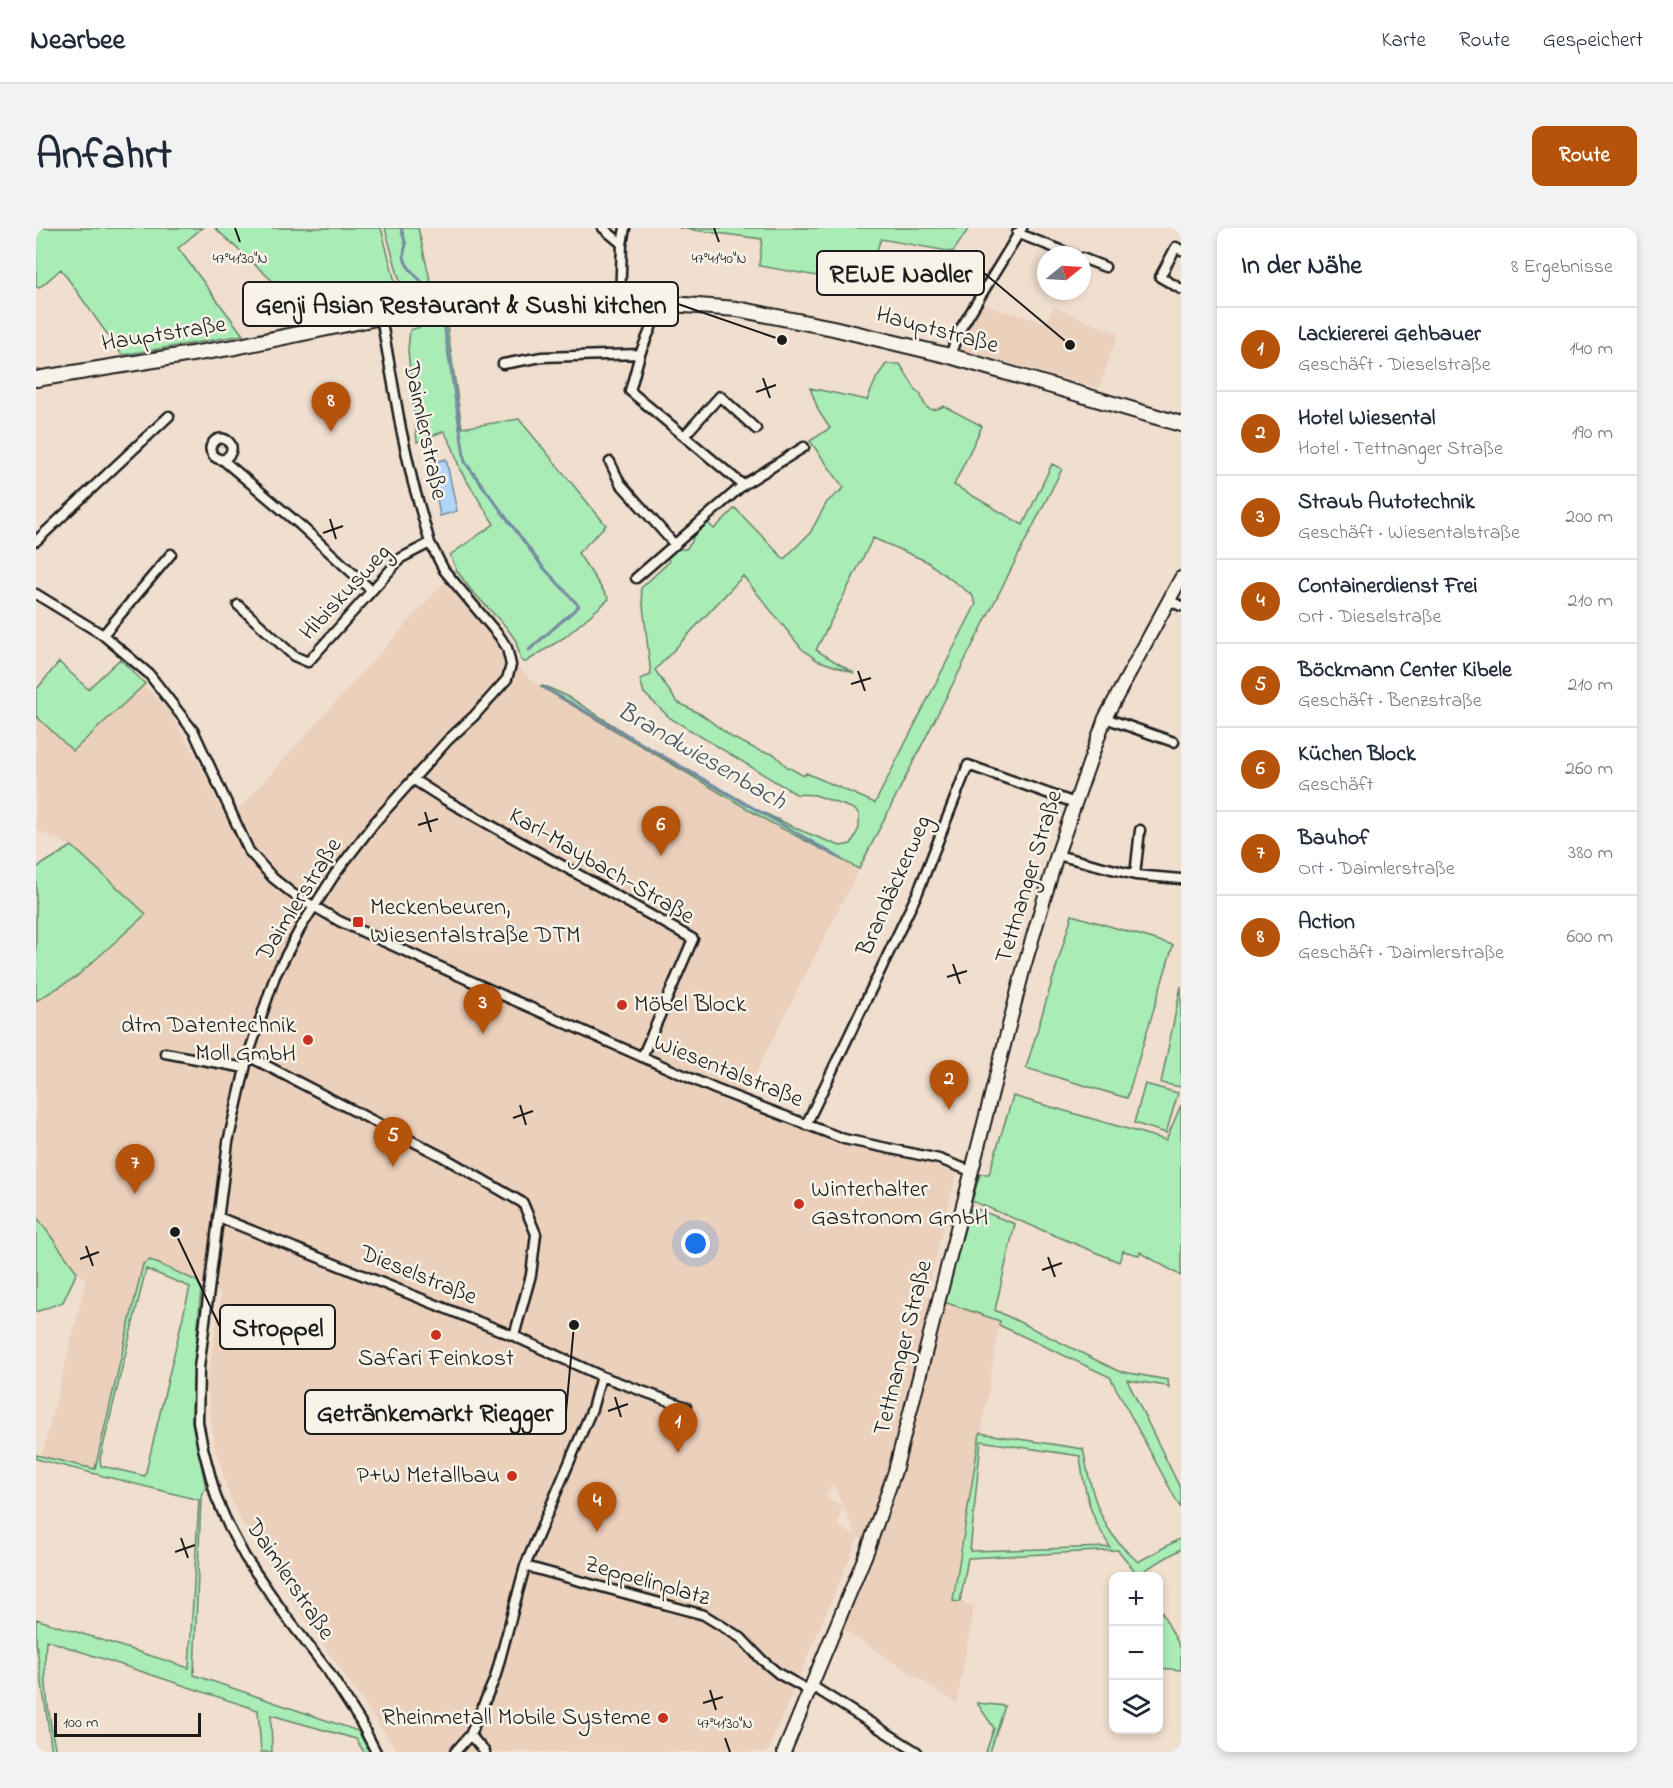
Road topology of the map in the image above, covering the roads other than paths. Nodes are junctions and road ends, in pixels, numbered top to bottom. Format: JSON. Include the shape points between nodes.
{"nodes":[{"id":1,"x":603,"y":228,"type":"edge"},
{"id":2,"x":624,"y":228,"type":"edge"},
{"id":3,"x":1019,"y":231,"type":"edge"},
{"id":4,"x":622,"y":244,"type":"junction"},
{"id":5,"x":1053,"y":246,"type":"edge"},
{"id":6,"x":1181,"y":250,"type":"edge"},
{"id":7,"x":1091,"y":262,"type":"edge"},
{"id":8,"x":1105,"y":267,"type":"dead end"},
{"id":9,"x":1181,"y":289,"type":"edge"},
{"id":10,"x":620,"y":300,"type":"junction"},
{"id":11,"x":659,"y":303,"type":"junction"},
{"id":12,"x":381,"y":317,"type":"junction"},
{"id":13,"x":640,"y":354,"type":"junction"},
{"id":14,"x":950,"y":356,"type":"junction"},
{"id":15,"x":503,"y":364,"type":"dead end"},
{"id":16,"x":36,"y":379,"type":"edge"},
{"id":17,"x":169,"y":416,"type":"dead end"},
{"id":18,"x":1181,"y":424,"type":"edge"},
{"id":19,"x":756,"y":429,"type":"dead end"},
{"id":20,"x":684,"y":436,"type":"junction"},
{"id":21,"x":804,"y":447,"type":"dead end"},
{"id":22,"x":223,"y":460,"type":"dead end"},
{"id":23,"x":610,"y":462,"type":"dead end"},
{"id":24,"x":743,"y":485,"type":"junction"},
{"id":25,"x":36,"y":541,"type":"edge"},
{"id":26,"x":430,"y":543,"type":"junction"},
{"id":27,"x":675,"y":545,"type":"junction"},
{"id":28,"x":171,"y":554,"type":"dead end"},
{"id":29,"x":636,"y":578,"type":"dead end"},
{"id":30,"x":1181,"y":578,"type":"edge"},
{"id":31,"x":371,"y":590,"type":"junction"},
{"id":32,"x":36,"y":594,"type":"edge"},
{"id":33,"x":1168,"y":600,"type":"junction"},
{"id":34,"x":238,"y":605,"type":"dead end"},
{"id":35,"x":1181,"y":606,"type":"edge"},
{"id":36,"x":103,"y":635,"type":"junction"},
{"id":37,"x":1105,"y":718,"type":"junction"},
{"id":38,"x":1174,"y":742,"type":"dead end"},
{"id":39,"x":414,"y":780,"type":"junction"},
{"id":40,"x":1075,"y":803,"type":"junction"},
{"id":41,"x":1140,"y":830,"type":"dead end"},
{"id":42,"x":1057,"y":855,"type":"junction"},
{"id":43,"x":1135,"y":875,"type":"junction"},
{"id":44,"x":1181,"y":879,"type":"edge"},
{"id":45,"x":314,"y":906,"type":"junction"},
{"id":46,"x":165,"y":1053,"type":"dead end"},
{"id":47,"x":248,"y":1056,"type":"junction"},
{"id":48,"x":642,"y":1058,"type":"junction"},
{"id":49,"x":245,"y":1068,"type":"junction"},
{"id":50,"x":806,"y":1125,"type":"junction"},
{"id":51,"x":971,"y":1171,"type":"junction"},
{"id":52,"x":218,"y":1217,"type":"junction"},
{"id":53,"x":514,"y":1336,"type":"junction"},
{"id":54,"x":601,"y":1376,"type":"junction"},
{"id":55,"x":686,"y":1407,"type":"dead end"},
{"id":56,"x":525,"y":1566,"type":"junction"},
{"id":57,"x":811,"y":1688,"type":"junction"},
{"id":58,"x":471,"y":1735,"type":"junction"},
{"id":59,"x":376,"y":1752,"type":"edge"},
{"id":60,"x":455,"y":1752,"type":"edge"},
{"id":61,"x":485,"y":1752,"type":"edge"},
{"id":62,"x":784,"y":1752,"type":"edge"},
{"id":63,"x":917,"y":1752,"type":"edge"}],
"edges":[{"from":1,"to":4,"type":"street"},
{"from":2,"to":4,"type":"street"},
{"from":3,"to":5,"type":"street"},
{"from":3,"to":14,"type":"street","via":[[958,333]]},
{"from":4,"to":10,"type":"street"},
{"from":6,"to":9,"type":"street","via":[[1176,247],[1160,277]]},
{"from":7,"to":8,"type":"street"},
{"from":10,"to":11,"type":"main road","name":"Hauptstraße"},
{"from":10,"to":12,"type":"main road","name":"Hauptstraße","via":[[520,300]]},
{"from":11,"to":13,"type":"street"},
{"from":11,"to":14,"type":"main road","name":"Hauptstraße","via":[[737,309]]},
{"from":12,"to":16,"type":"main road","name":"Hauptstraße","via":[[235,347]]},
{"from":12,"to":26,"type":"street","name":"Daimlerstraße","via":[[406,451]]},
{"from":13,"to":15,"type":"street","via":[[542,357]]},
{"from":13,"to":20,"type":"street","via":[[630,391]]},
{"from":14,"to":18,"type":"main road","name":"Hauptstraße"},
{"from":17,"to":25,"type":"street"},
{"from":19,"to":20,"type":"street","via":[[720,396]]},
{"from":20,"to":24,"type":"street"},
{"from":21,"to":24,"type":"street"},
{"from":22,"to":31,"type":"street"},
{"from":23,"to":27,"type":"street","via":[[620,483]]},
{"from":24,"to":27,"type":"street"},
{"from":26,"to":31,"type":"street","name":"Hibiskusweg","via":[[400,558]]},
{"from":26,"to":39,"type":"street","name":"Daimlerstraße","via":[[444,570],[500,637],[511,665],[507,680]]},
{"from":27,"to":29,"type":"street"},
{"from":28,"to":36,"type":"street"},
{"from":30,"to":33,"type":"main road","name":"Tettnanger Straße"},
{"from":31,"to":34,"type":"street","name":"Hibiskusweg","via":[[308,662],[294,656]]},
{"from":32,"to":36,"type":"street","name":"Wiesentalstraße"},
{"from":33,"to":35,"type":"street"},
{"from":33,"to":37,"type":"main road","name":"Tettnanger Straße"},
{"from":36,"to":45,"type":"street","name":"Wiesentalstraße","via":[[149,674],[194,732],[249,851],[273,878]]},
{"from":37,"to":38,"type":"street"},
{"from":37,"to":40,"type":"main road","name":"Tettnanger Straße"},
{"from":39,"to":45,"type":"street","name":"Daimlerstraße","via":[[375,822]]},
{"from":39,"to":48,"type":"street","name":"Karl-Maybach-Straße","via":[[693,939]]},
{"from":40,"to":42,"type":"main road","name":"Tettnanger Straße"},
{"from":40,"to":50,"type":"street","name":"Brandäckerweg","via":[[968,765],[918,892]]},
{"from":41,"to":43,"type":"street"},
{"from":42,"to":43,"type":"street"},
{"from":42,"to":51,"type":"main road","name":"Tettnanger Straße"},
{"from":43,"to":44,"type":"street"},
{"from":45,"to":47,"type":"street","name":"Daimlerstraße","via":[[275,976]]},
{"from":45,"to":48,"type":"street","name":"Wiesentalstraße"},
{"from":46,"to":49,"type":"street"},
{"from":47,"to":49,"type":"street","name":"Daimlerstraße"},
{"from":47,"to":53,"type":"street","via":[[443,1157],[522,1203],[536,1233],[531,1275]]},
{"from":48,"to":50,"type":"street","name":"Wiesentalstraße"},
{"from":49,"to":52,"type":"street","name":"Daimlerstraße","via":[[228,1142]]},
{"from":50,"to":51,"type":"street","name":"Wiesentalstraße","via":[[844,1139],[939,1159]]},
{"from":51,"to":57,"type":"main road","name":"Tettnanger Straße","via":[[896,1471]]},
{"from":52,"to":53,"type":"street","name":"Dieselstraße"},
{"from":52,"to":59,"type":"street","name":"Daimlerstraße","via":[[199,1368],[198,1422],[208,1470],[216,1497],[245,1557],[328,1671]]},
{"from":53,"to":54,"type":"street","name":"Dieselstraße"},
{"from":54,"to":55,"type":"street","name":"Dieselstraße"},
{"from":54,"to":56,"type":"street","via":[[592,1409]]},
{"from":56,"to":57,"type":"street","name":"Zeppelinplatz","via":[[704,1615],[741,1638],[779,1674]]},
{"from":56,"to":58,"type":"street","via":[[495,1678]]},
{"from":57,"to":62,"type":"main road","name":"Tettnanger Straße"},
{"from":57,"to":63,"type":"street","name":"Zeppelinplatz"},
{"from":58,"to":60,"type":"street"},
{"from":58,"to":61,"type":"street"}]}
